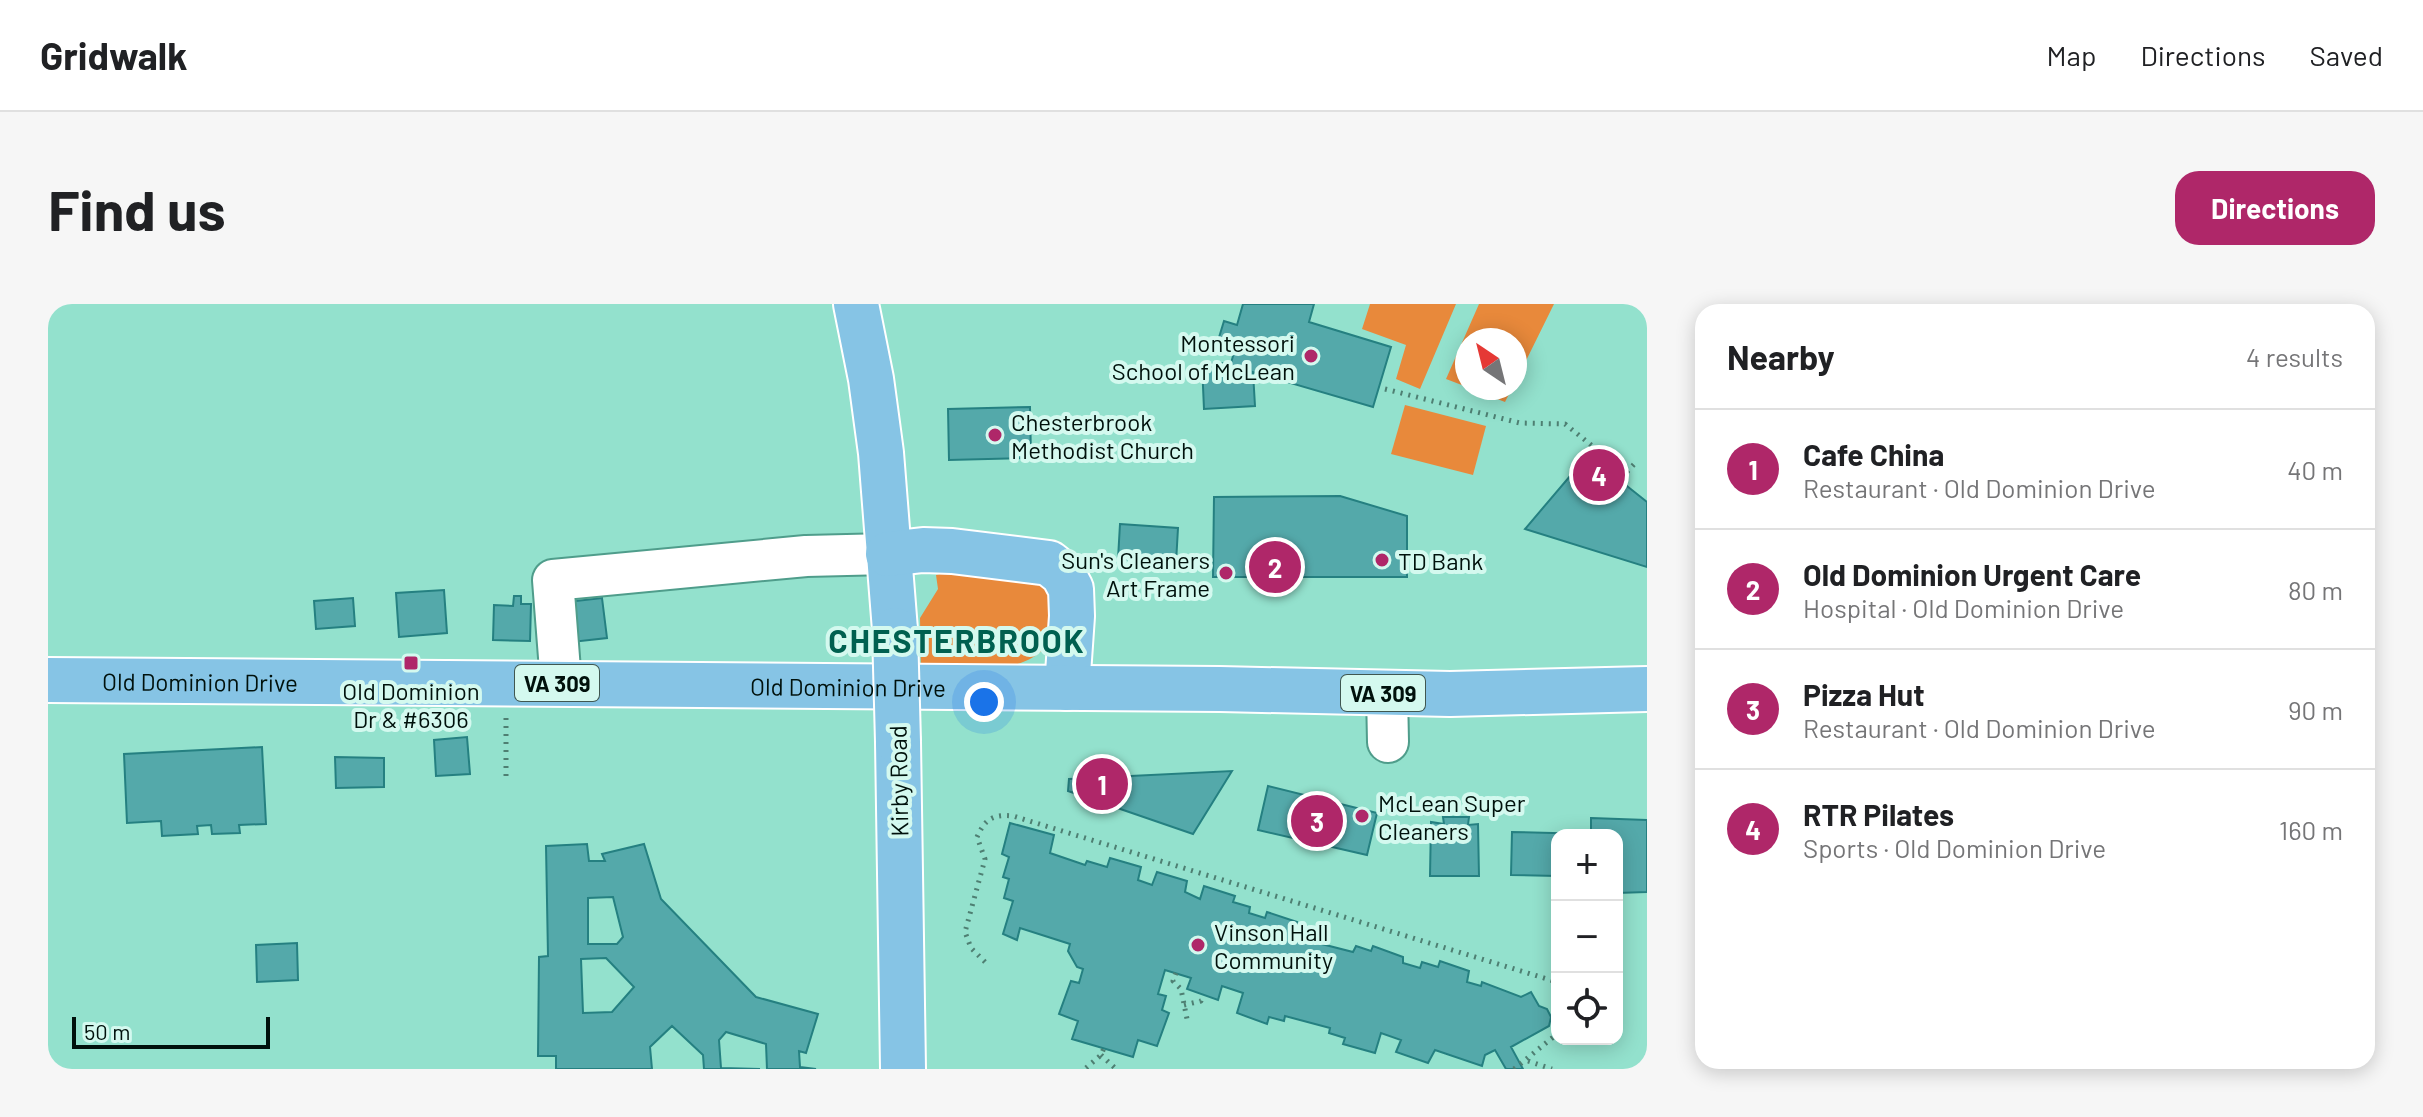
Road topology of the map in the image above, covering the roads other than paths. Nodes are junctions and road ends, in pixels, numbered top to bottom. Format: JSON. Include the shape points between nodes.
{"nodes":[{"id":1,"x":856,"y":304,"type":"edge"},
{"id":2,"x":888,"y":554,"type":"junction"},
{"id":3,"x":48,"y":680,"type":"edge"},
{"id":4,"x":561,"y":683,"type":"junction"},
{"id":5,"x":1067,"y":688,"type":"junction"},
{"id":6,"x":1647,"y":689,"type":"edge"},
{"id":7,"x":1387,"y":693,"type":"junction"},
{"id":8,"x":1388,"y":742,"type":"dead end"},
{"id":9,"x":903,"y":1069,"type":"edge"}],
"edges":[{"from":1,"to":2,"type":"main road","name":"Kirby Road","via":[[881,453]]},
{"from":2,"to":4,"type":"lane","via":[[806,556],[553,580]]},
{"from":2,"to":5,"type":"main road","via":[[989,554],[1056,568],[1071,589]]},
{"from":2,"to":9,"type":"main road","name":"Kirby Road","bridge":true,"via":[[895,630]]},
{"from":3,"to":4,"type":"main road","name":"Old Dominion Drive","number":"VA 309"},
{"from":4,"to":5,"type":"main road","name":"Old Dominion Drive","number":"VA 309"},
{"from":5,"to":7,"type":"main road","name":"Old Dominion Drive","number":"VA 309"},
{"from":6,"to":7,"type":"main road","name":"Old Dominion Drive","number":"VA 309"},
{"from":7,"to":8,"type":"lane"}]}
